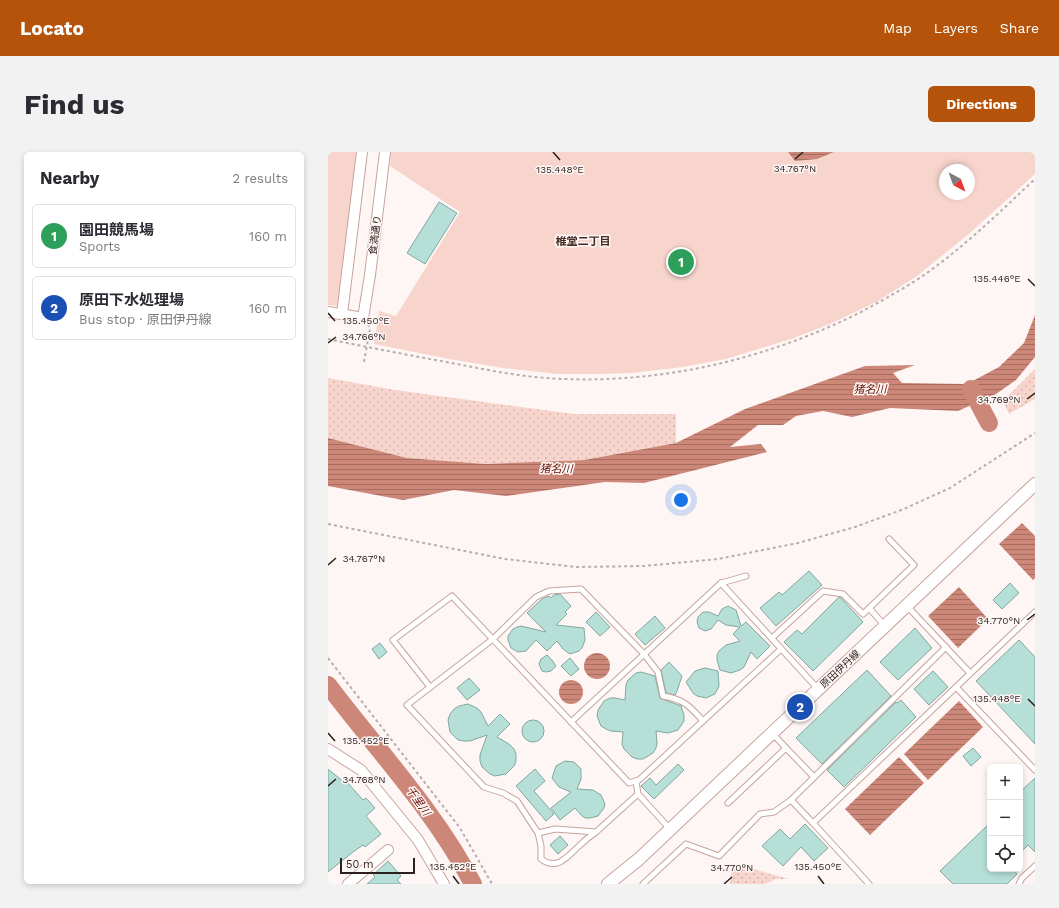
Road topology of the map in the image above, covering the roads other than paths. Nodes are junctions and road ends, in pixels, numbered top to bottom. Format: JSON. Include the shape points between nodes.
{"nodes":[{"id":1,"x":362,"y":152,"type":"edge"},
{"id":2,"x":385,"y":152,"type":"edge"},
{"id":3,"x":328,"y":312,"type":"edge"},
{"id":4,"x":342,"y":314,"type":"junction"},
{"id":5,"x":1035,"y":484,"type":"edge"},
{"id":6,"x":889,"y":539,"type":"dead end"},
{"id":7,"x":746,"y":576,"type":"dead end"},
{"id":8,"x":721,"y":583,"type":"junction"},
{"id":9,"x":907,"y":606,"type":"junction"},
{"id":10,"x":870,"y":609,"type":"junction"},
{"id":11,"x":1035,"y":612,"type":"edge"},
{"id":12,"x":885,"y":626,"type":"junction"},
{"id":13,"x":772,"y":638,"type":"junction"},
{"id":14,"x":493,"y":640,"type":"junction"},
{"id":15,"x":946,"y":647,"type":"junction"},
{"id":16,"x":781,"y":649,"type":"junction"},
{"id":17,"x":644,"y":654,"type":"junction"},
{"id":18,"x":970,"y":673,"type":"junction"},
{"id":19,"x":430,"y":687,"type":"junction"},
{"id":20,"x":956,"y":687,"type":"junction"},
{"id":21,"x":818,"y":689,"type":"junction"},
{"id":22,"x":703,"y":721,"type":"junction"},
{"id":23,"x":571,"y":722,"type":"junction"},
{"id":24,"x":772,"y":733,"type":"junction"},
{"id":25,"x":786,"y":748,"type":"junction"},
{"id":26,"x":328,"y":749,"type":"edge"},
{"id":27,"x":1035,"y":770,"type":"edge"},
{"id":28,"x":814,"y":777,"type":"junction"},
{"id":29,"x":636,"y":781,"type":"junction"},
{"id":30,"x":638,"y":794,"type":"junction"},
{"id":31,"x":791,"y":800,"type":"junction"},
{"id":32,"x":728,"y":803,"type":"dead end"},
{"id":33,"x":813,"y":823,"type":"junction"},
{"id":34,"x":670,"y":829,"type":"junction"},
{"id":35,"x":596,"y":832,"type":"junction"},
{"id":36,"x":538,"y":833,"type":"junction"},
{"id":37,"x":388,"y":850,"type":"dead end"},
{"id":38,"x":1035,"y":866,"type":"edge"},
{"id":39,"x":348,"y":884,"type":"edge"},
{"id":40,"x":444,"y":884,"type":"edge"},
{"id":41,"x":608,"y":884,"type":"edge"},
{"id":42,"x":643,"y":884,"type":"edge"},
{"id":43,"x":869,"y":884,"type":"edge"},
{"id":44,"x":1019,"y":884,"type":"edge"}],
"edges":[{"from":1,"to":4,"type":"street"},
{"from":2,"to":4,"type":"street","name":"食満通り","via":[[363,318]]},
{"from":3,"to":4,"type":"street"},
{"from":5,"to":9,"type":"street","name":"原田伊丹線"},
{"from":6,"to":10,"type":"lane","via":[[914,565]]},
{"from":7,"to":8,"type":"lane"},
{"from":8,"to":13,"type":"lane"},
{"from":8,"to":17,"type":"lane"},
{"from":9,"to":12,"type":"street","name":"原田伊丹線"},
{"from":9,"to":15,"type":"lane"},
{"from":10,"to":12,"type":"lane"},
{"from":10,"to":13,"type":"lane","via":[[863,614],[843,594],[823,591]]},
{"from":11,"to":18,"type":"lane"},
{"from":12,"to":21,"type":"street","name":"原田伊丹線"},
{"from":13,"to":16,"type":"lane"},
{"from":14,"to":17,"type":"lane","via":[[536,597],[549,591],[581,589]]},
{"from":14,"to":19,"type":"lane"},
{"from":14,"to":19,"type":"lane","via":[[452,596],[393,640]]},
{"from":14,"to":23,"type":"lane"},
{"from":15,"to":18,"type":"lane"},
{"from":15,"to":28,"type":"lane"},
{"from":16,"to":21,"type":"lane"},
{"from":16,"to":22,"type":"lane"},
{"from":17,"to":22,"type":"lane","via":[[658,672],[663,696],[685,702]]},
{"from":17,"to":23,"type":"lane"},
{"from":18,"to":20,"type":"lane"},
{"from":19,"to":36,"type":"lane","via":[[407,705],[484,787],[517,801]]},
{"from":20,"to":27,"type":"lane"},
{"from":20,"to":33,"type":"lane"},
{"from":21,"to":24,"type":"street","name":"原田伊丹線"},
{"from":22,"to":29,"type":"lane"},
{"from":23,"to":29,"type":"lane","via":[[629,783]]},
{"from":24,"to":25,"type":"lane"},
{"from":24,"to":34,"type":"street","name":"原田伊丹線"},
{"from":25,"to":28,"type":"lane"},
{"from":25,"to":32,"type":"lane"},
{"from":26,"to":40,"type":"street","via":[[361,770],[418,840]]},
{"from":28,"to":31,"type":"lane"},
{"from":29,"to":30,"type":"lane"},
{"from":30,"to":34,"type":"lane"},
{"from":30,"to":35,"type":"lane"},
{"from":31,"to":33,"type":"lane"},
{"from":31,"to":42,"type":"lane","via":[[774,812],[760,814],[719,856],[686,844]]},
{"from":33,"to":43,"type":"lane"},
{"from":34,"to":41,"type":"street","name":"原田伊丹線"},
{"from":35,"to":36,"type":"lane","via":[[555,829]]},
{"from":35,"to":36,"type":"lane","via":[[567,859],[556,863],[547,863],[541,859]]},
{"from":37,"to":39,"type":"street"},
{"from":38,"to":44,"type":"lane"}]}
